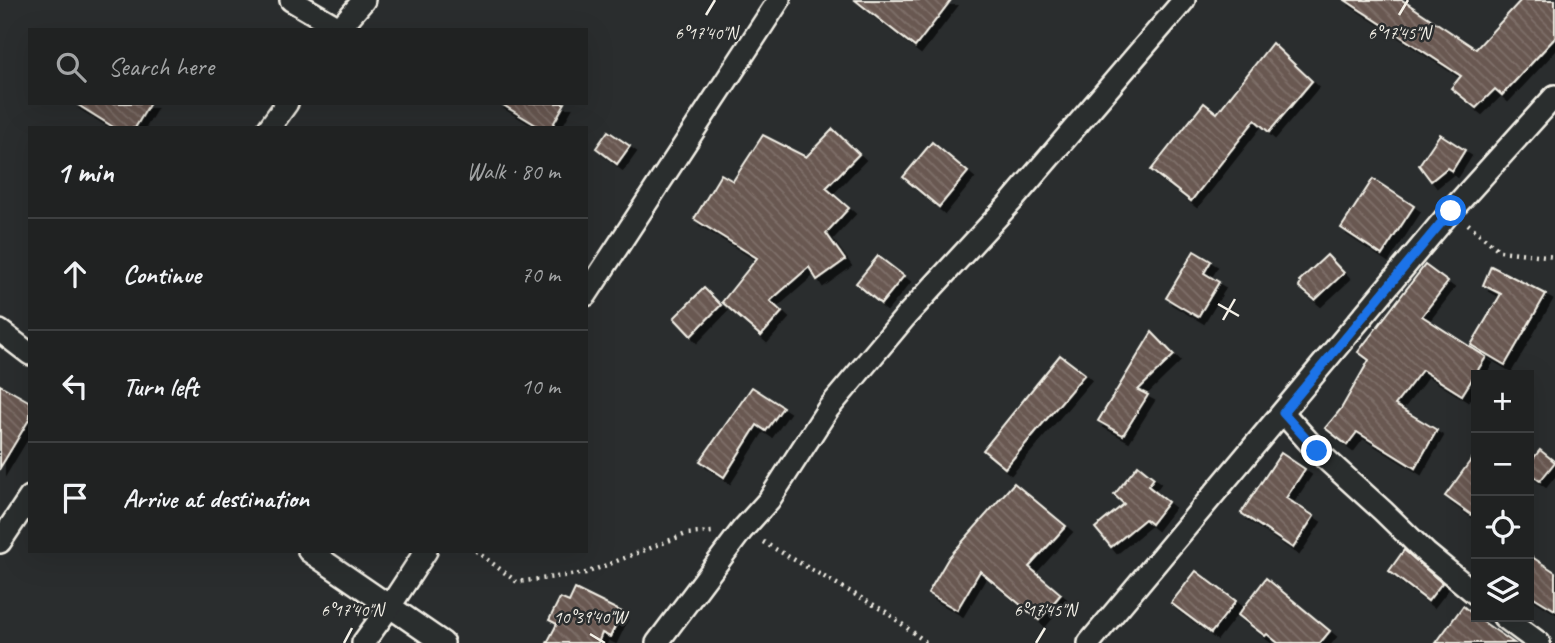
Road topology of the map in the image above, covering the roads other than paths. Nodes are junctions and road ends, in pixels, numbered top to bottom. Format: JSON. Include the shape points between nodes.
{"nodes":[{"id":1,"x":290,"y":0,"type":"edge"},
{"id":2,"x":364,"y":0,"type":"edge"},
{"id":3,"x":779,"y":0,"type":"edge"},
{"id":4,"x":1184,"y":0,"type":"edge"},
{"id":5,"x":337,"y":28,"type":"edge"},
{"id":6,"x":340,"y":28,"type":"edge"},
{"id":7,"x":1555,"y":96,"type":"edge"},
{"id":8,"x":286,"y":105,"type":"edge"},
{"id":9,"x":271,"y":126,"type":"edge"},
{"id":10,"x":588,"y":292,"type":"edge"},
{"id":11,"x":0,"y":331,"type":"edge"},
{"id":12,"x":28,"y":352,"type":"edge"},
{"id":13,"x":1283,"y":413,"type":"junction"},
{"id":14,"x":28,"y":501,"type":"edge"},
{"id":15,"x":0,"y":541,"type":"edge"},
{"id":16,"x":312,"y":553,"type":"edge"},
{"id":17,"x":425,"y":553,"type":"edge"},
{"id":18,"x":1471,"y":590,"type":"edge"},
{"id":19,"x":390,"y":606,"type":"junction"},
{"id":20,"x":1511,"y":622,"type":"edge"},
{"id":21,"x":1555,"y":629,"type":"edge"},
{"id":22,"x":363,"y":643,"type":"edge"},
{"id":23,"x":443,"y":643,"type":"edge"},
{"id":24,"x":657,"y":643,"type":"edge"},
{"id":25,"x":1089,"y":643,"type":"edge"},
{"id":26,"x":1541,"y":643,"type":"edge"}],
"edges":[{"from":1,"to":5,"type":"street"},
{"from":2,"to":6,"type":"street"},
{"from":3,"to":10,"type":"street"},
{"from":4,"to":24,"type":"street","via":[[828,409],[769,500]]},
{"from":7,"to":13,"type":"street","via":[[1451,211]]},
{"from":8,"to":9,"type":"street"},
{"from":11,"to":12,"type":"street"},
{"from":13,"to":18,"type":"street","via":[[1317,451]]},
{"from":13,"to":25,"type":"street"},
{"from":14,"to":15,"type":"street"},
{"from":16,"to":19,"type":"street"},
{"from":17,"to":19,"type":"street"},
{"from":19,"to":22,"type":"street"},
{"from":19,"to":23,"type":"street"},
{"from":20,"to":26,"type":"street"},
{"from":21,"to":26,"type":"street"}]}
